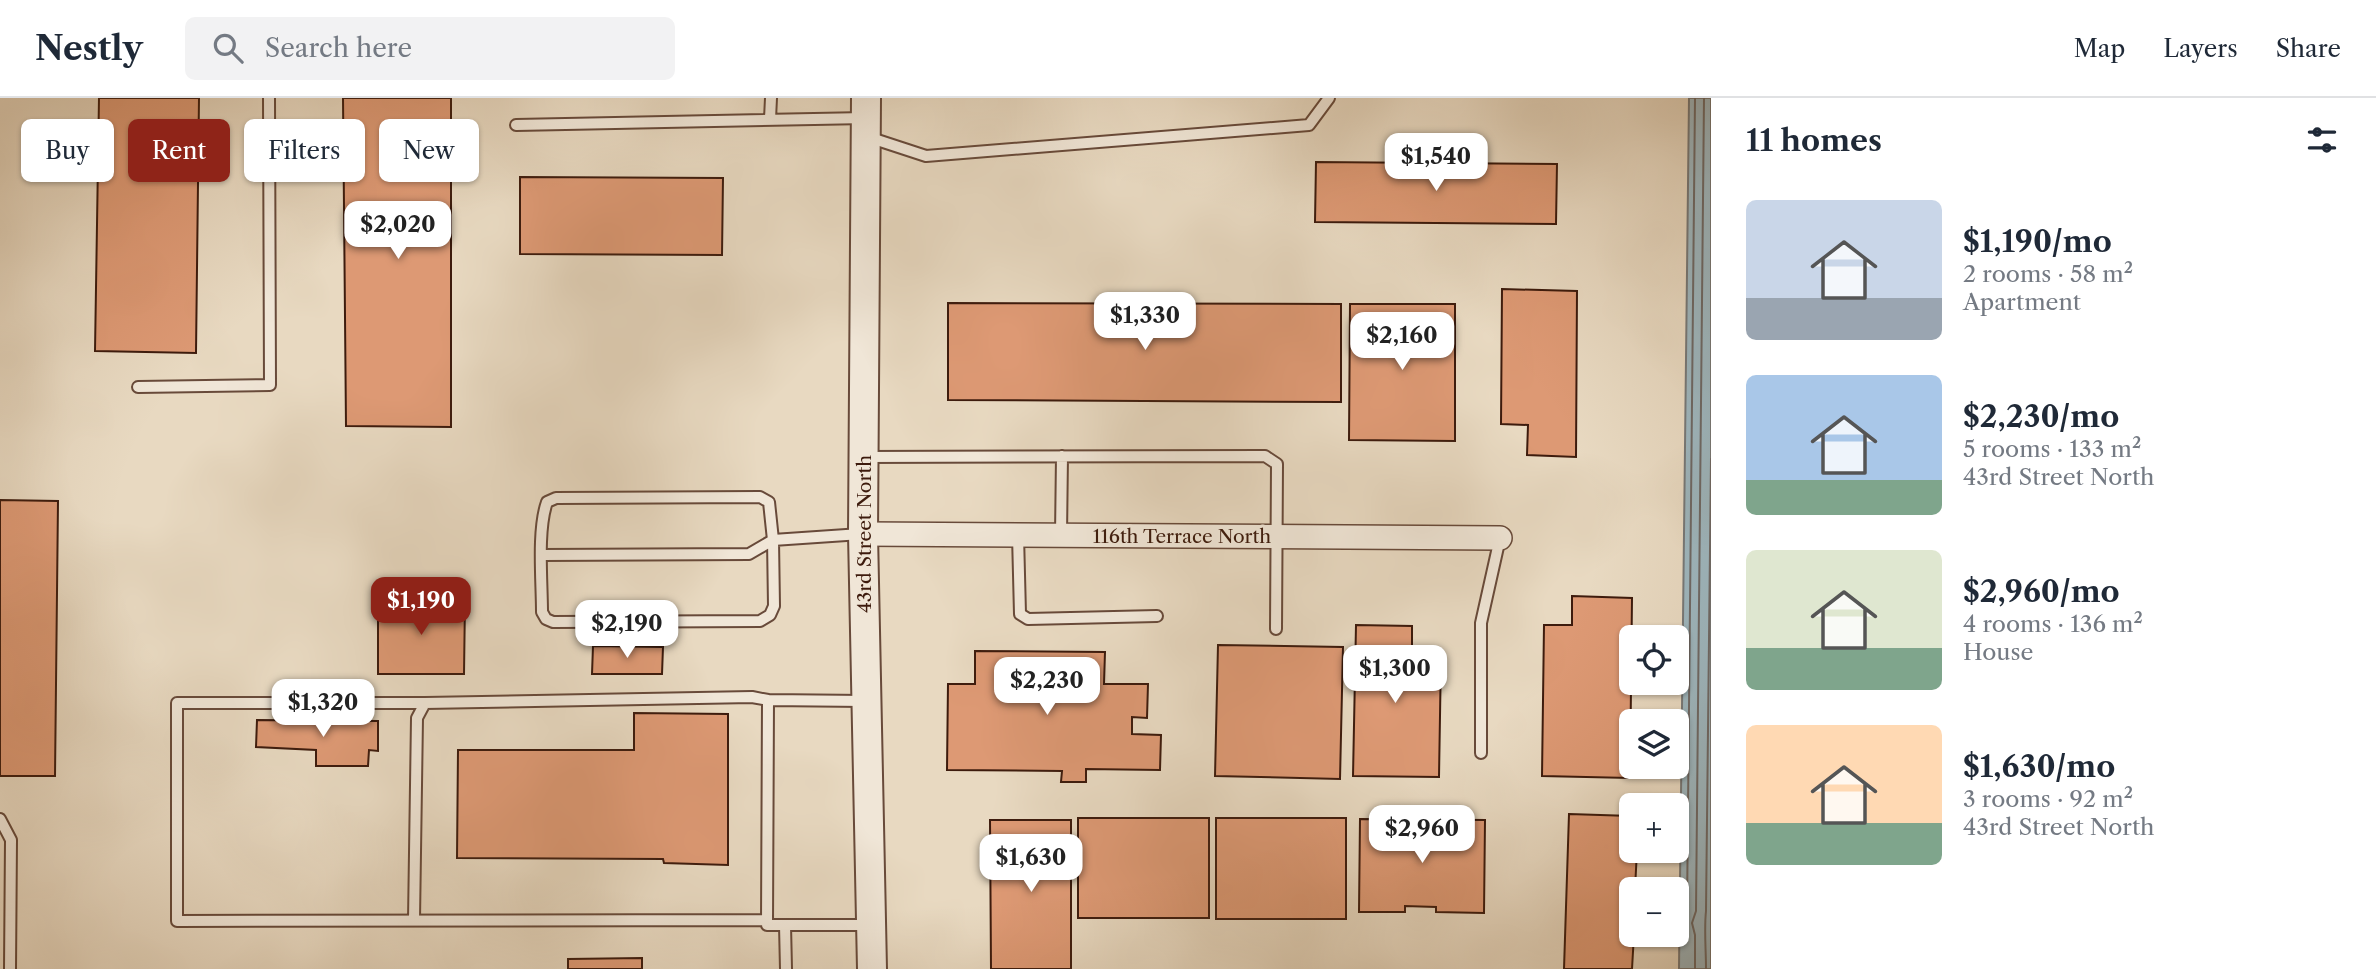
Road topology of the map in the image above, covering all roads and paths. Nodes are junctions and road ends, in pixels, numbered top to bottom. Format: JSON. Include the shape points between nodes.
{"nodes":[{"id":1,"x":270,"y":98,"type":"edge"},
{"id":2,"x":771,"y":98,"type":"edge"},
{"id":3,"x":1329,"y":98,"type":"edge"},
{"id":4,"x":866,"y":117,"type":"edge"},
{"id":5,"x":770,"y":119,"type":"junction"},
{"id":6,"x":516,"y":125,"type":"dead end"},
{"id":7,"x":138,"y":387,"type":"dead end"},
{"id":8,"x":1062,"y":456,"type":"junction"},
{"id":9,"x":864,"y":457,"type":"junction"},
{"id":10,"x":863,"y":534,"type":"junction"},
{"id":11,"x":1018,"y":535,"type":"junction"},
{"id":12,"x":1061,"y":536,"type":"junction"},
{"id":13,"x":1276,"y":537,"type":"junction"},
{"id":14,"x":1500,"y":538,"type":"joint"},
{"id":15,"x":773,"y":540,"type":"junction"},
{"id":16,"x":542,"y":555,"type":"junction"},
{"id":17,"x":1157,"y":616,"type":"dead end"},
{"id":18,"x":1276,"y":629,"type":"dead end"},
{"id":19,"x":768,"y":701,"type":"junction"},
{"id":20,"x":866,"y":701,"type":"junction"},
{"id":21,"x":425,"y":703,"type":"junction"},
{"id":22,"x":1481,"y":752,"type":"dead end"},
{"id":23,"x":0,"y":819,"type":"edge"},
{"id":24,"x":414,"y":920,"type":"junction"},
{"id":25,"x":767,"y":920,"type":"junction"},
{"id":26,"x":785,"y":925,"type":"junction"},
{"id":27,"x":871,"y":925,"type":"junction"},
{"id":28,"x":10,"y":969,"type":"edge"},
{"id":29,"x":786,"y":969,"type":"edge"},
{"id":30,"x":872,"y":969,"type":"edge"}],
"edges":[{"from":1,"to":7,"type":"lane","via":[[270,385]]},
{"from":2,"to":5,"type":"lane"},
{"from":3,"to":4,"type":"lane","via":[[1309,125],[926,156]]},
{"from":4,"to":5,"type":"lane"},
{"from":4,"to":9,"type":"street","name":"43rd Street North"},
{"from":5,"to":6,"type":"lane"},
{"from":8,"to":9,"type":"lane"},
{"from":8,"to":12,"type":"lane"},
{"from":8,"to":13,"type":"lane","via":[[1265,456],[1277,464]]},
{"from":9,"to":10,"type":"street","name":"43rd Street North"},
{"from":10,"to":11,"type":"street","name":"116th Terrace North"},
{"from":10,"to":15,"type":"lane"},
{"from":10,"to":20,"type":"street","name":"43rd Street North"},
{"from":11,"to":12,"type":"street","name":"116th Terrace North"},
{"from":11,"to":17,"type":"lane","via":[[1020,614],[1028,619]]},
{"from":12,"to":13,"type":"street","name":"116th Terrace North"},
{"from":13,"to":14,"type":"street","name":"116th Terrace North"},
{"from":13,"to":18,"type":"lane"},
{"from":14,"to":22,"type":"lane","via":[[1481,623]]},
{"from":15,"to":16,"type":"lane","via":[[749,554]]},
{"from":15,"to":16,"type":"lane","via":[[769,502],[760,497],[556,498],[547,502],[543,514]]},
{"from":15,"to":16,"type":"lane","via":[[774,606],[760,621],[553,622],[542,612]]},
{"from":19,"to":20,"type":"lane"},
{"from":19,"to":21,"type":"lane","via":[[751,697]]},
{"from":19,"to":25,"type":"lane"},
{"from":20,"to":27,"type":"street","name":"43rd Street North"},
{"from":21,"to":24,"type":"lane","via":[[417,718]]},
{"from":21,"to":24,"type":"lane","via":[[177,703],[177,921]]},
{"from":23,"to":28,"type":"lane","via":[[11,840]]},
{"from":24,"to":25,"type":"lane"},
{"from":25,"to":26,"type":"lane","via":[[767,925]]},
{"from":26,"to":27,"type":"lane"},
{"from":26,"to":29,"type":"lane"},
{"from":27,"to":30,"type":"street","name":"43rd Street North"}]}
